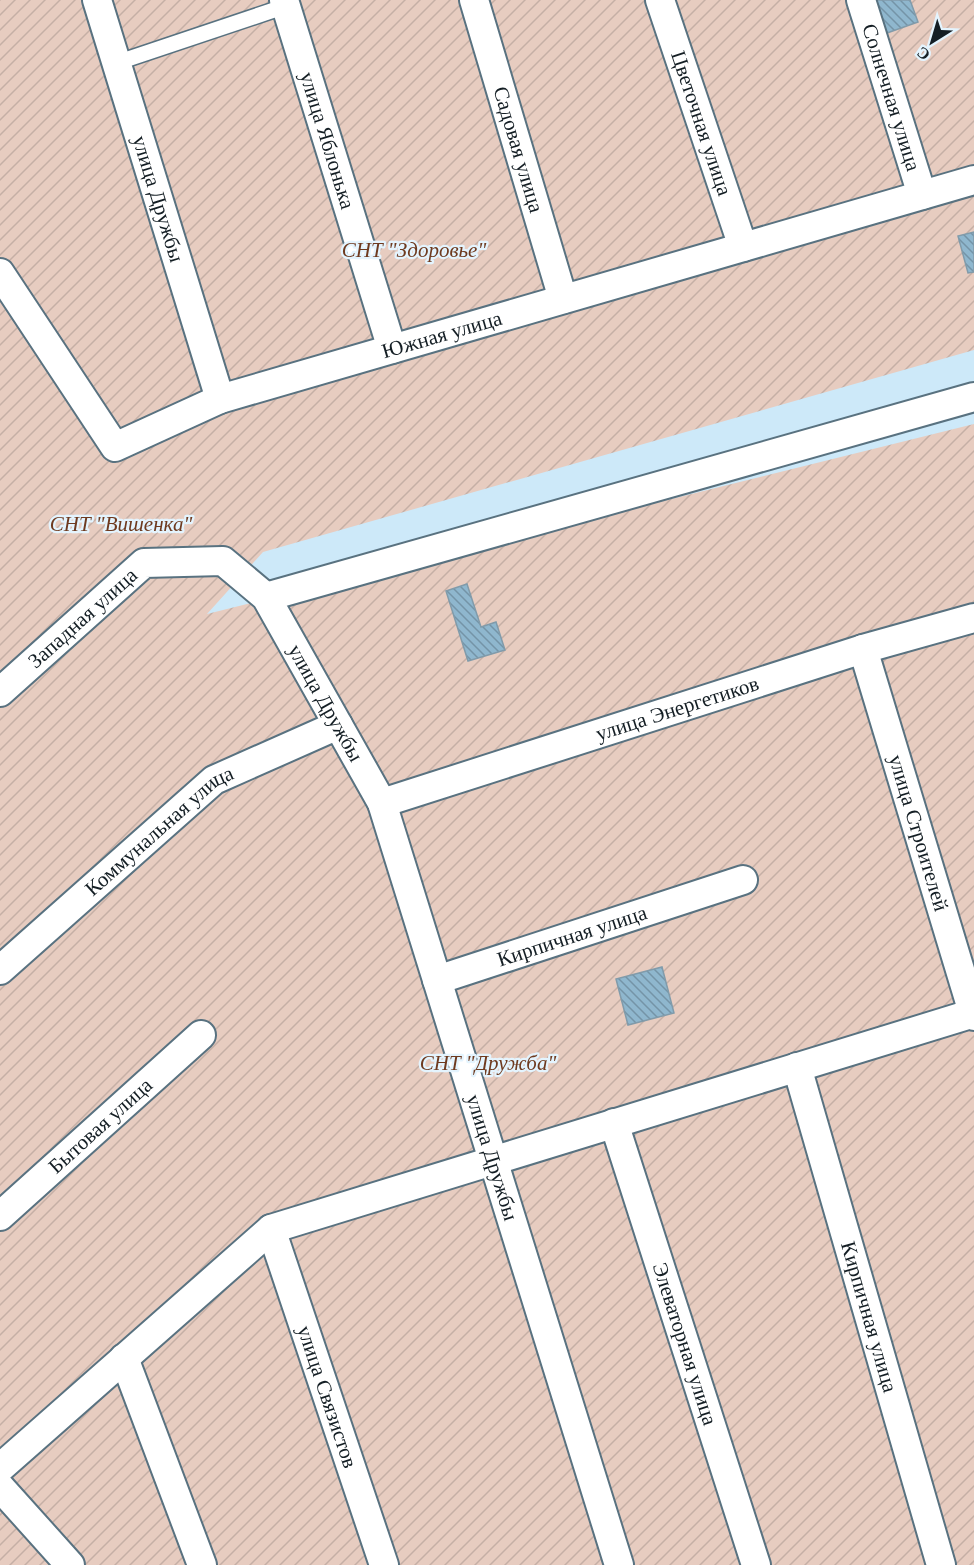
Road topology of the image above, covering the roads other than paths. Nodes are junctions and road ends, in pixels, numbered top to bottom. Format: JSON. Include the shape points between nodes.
{"nodes":[{"id":1,"x":97,"y":0,"type":"edge"},
{"id":2,"x":474,"y":0,"type":"edge"},
{"id":3,"x":660,"y":0,"type":"edge"},
{"id":4,"x":861,"y":0,"type":"edge"},
{"id":5,"x":285,"y":3,"type":"edge"},
{"id":6,"x":116,"y":63,"type":"junction"},
{"id":7,"x":974,"y":180,"type":"edge"},
{"id":8,"x":922,"y":195,"type":"junction"},
{"id":9,"x":743,"y":247,"type":"junction"},
{"id":10,"x":0,"y":273,"type":"edge"},
{"id":11,"x":563,"y":299,"type":"junction"},
{"id":12,"x":392,"y":349,"type":"junction"},
{"id":13,"x":974,"y":397,"type":"edge"},
{"id":14,"x":220,"y":399,"type":"junction"},
{"id":15,"x":266,"y":597,"type":"junction"},
{"id":16,"x":974,"y":618,"type":"edge"},
{"id":17,"x":863,"y":649,"type":"junction"},
{"id":18,"x":0,"y":692,"type":"edge"},
{"id":19,"x":338,"y":725,"type":"junction"},
{"id":20,"x":382,"y":803,"type":"junction"},
{"id":21,"x":743,"y":880,"type":"dead end"},
{"id":22,"x":0,"y":970,"type":"edge"},
{"id":23,"x":437,"y":980,"type":"junction"},
{"id":24,"x":974,"y":1014,"type":"edge"},
{"id":25,"x":201,"y":1035,"type":"dead end"},
{"id":26,"x":797,"y":1067,"type":"junction"},
{"id":27,"x":614,"y":1123,"type":"junction"},
{"id":28,"x":493,"y":1160,"type":"junction"},
{"id":29,"x":0,"y":1216,"type":"edge"},
{"id":30,"x":271,"y":1229,"type":"junction"},
{"id":31,"x":124,"y":1358,"type":"junction"},
{"id":32,"x":0,"y":1468,"type":"edge"},
{"id":33,"x":0,"y":1487,"type":"edge"},
{"id":34,"x":70,"y":1565,"type":"edge"},
{"id":35,"x":202,"y":1565,"type":"edge"},
{"id":36,"x":384,"y":1565,"type":"edge"},
{"id":37,"x":619,"y":1565,"type":"edge"},
{"id":38,"x":756,"y":1565,"type":"edge"},
{"id":39,"x":941,"y":1565,"type":"edge"}],
"edges":[{"from":1,"to":6,"type":"street","name":"улица Дружбы"},
{"from":2,"to":11,"type":"street","name":"Садовая улица"},
{"from":3,"to":9,"type":"street","name":"Цветочная улица"},
{"from":4,"to":8,"type":"street","name":"Солнечная улица"},
{"from":5,"to":6,"type":"lane"},
{"from":5,"to":12,"type":"street","name":"улица Яблонька"},
{"from":6,"to":14,"type":"street","name":"улица Дружбы"},
{"from":7,"to":8,"type":"street","name":"Южная улица"},
{"from":8,"to":9,"type":"street","name":"Южная улица"},
{"from":9,"to":11,"type":"street","name":"Южная улица"},
{"from":10,"to":14,"type":"street","name":"Южная улица","via":[[115,447]]},
{"from":11,"to":12,"type":"street","name":"Южная улица"},
{"from":12,"to":14,"type":"street","name":"Южная улица"},
{"from":13,"to":15,"type":"street"},
{"from":15,"to":18,"type":"street","name":"Западная улица","via":[[223,561],[144,563]]},
{"from":15,"to":19,"type":"street","name":"улица Дружбы"},
{"from":16,"to":17,"type":"street","name":"улица Энергетиков"},
{"from":17,"to":20,"type":"street","name":"улица Энергетиков"},
{"from":17,"to":24,"type":"street","name":"улица Строителей"},
{"from":19,"to":20,"type":"street","name":"улица Дружбы"},
{"from":19,"to":22,"type":"street","name":"Коммунальная улица","via":[[214,780]]},
{"from":20,"to":23,"type":"street","name":"улица Дружбы"},
{"from":21,"to":23,"type":"street","name":"Кирпичная улица"},
{"from":23,"to":28,"type":"street","name":"улица Дружбы"},
{"from":24,"to":26,"type":"street"},
{"from":25,"to":29,"type":"street","name":"Бытовая улица"},
{"from":26,"to":27,"type":"street"},
{"from":26,"to":39,"type":"street","name":"Кирпичная улица"},
{"from":27,"to":28,"type":"street"},
{"from":27,"to":38,"type":"street","name":"Элеваторная улица"},
{"from":28,"to":30,"type":"street"},
{"from":28,"to":37,"type":"street","name":"улица Дружбы"},
{"from":30,"to":31,"type":"street"},
{"from":30,"to":36,"type":"street","name":"улица Связистов"},
{"from":31,"to":32,"type":"street"},
{"from":31,"to":35,"type":"street"},
{"from":33,"to":34,"type":"street"}]}
